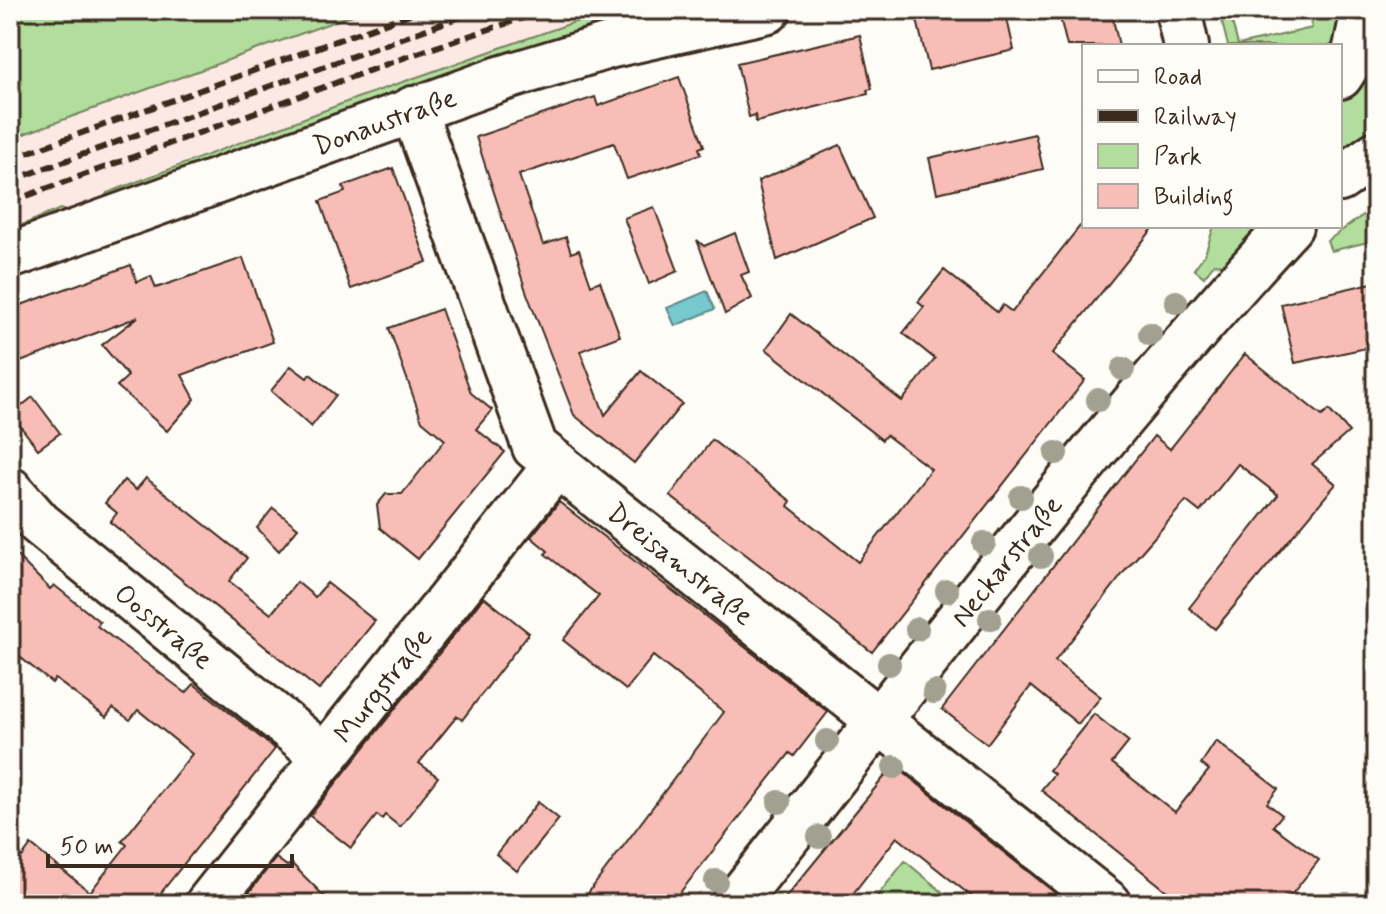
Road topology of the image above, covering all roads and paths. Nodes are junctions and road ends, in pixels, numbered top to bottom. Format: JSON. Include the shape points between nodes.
{"nodes":[{"id":1,"x":768,"y":10,"type":"edge"},
{"id":2,"x":1178,"y":10,"type":"edge"},
{"id":3,"x":1364,"y":10,"type":"edge"},
{"id":4,"x":1186,"y":44,"type":"edge"},
{"id":5,"x":1342,"y":73,"type":"edge"},
{"id":6,"x":413,"y":109,"type":"junction"},
{"id":7,"x":1376,"y":154,"type":"edge"},
{"id":8,"x":1342,"y":178,"type":"edge"},
{"id":9,"x":1288,"y":228,"type":"edge"},
{"id":10,"x":10,"y":256,"type":"edge"},
{"id":11,"x":557,"y":464,"type":"junction"},
{"id":12,"x":10,"y":490,"type":"edge"},
{"id":13,"x":882,"y":720,"type":"junction"},
{"id":14,"x":325,"y":757,"type":"junction"},
{"id":15,"x":208,"y":904,"type":"edge"},
{"id":16,"x":734,"y":904,"type":"edge"},
{"id":17,"x":1109,"y":904,"type":"edge"}],
"edges":[{"from":1,"to":6,"type":"street","name":"Donaustraße","via":[[612,45]]},
{"from":2,"to":4,"type":"street"},
{"from":3,"to":5,"type":"street","via":[[1355,53]]},
{"from":6,"to":10,"type":"street","name":"Donaustraße"},
{"from":6,"to":11,"type":"street","name":"Dreisamstraße","via":[[535,447]]},
{"from":7,"to":8,"type":"street"},
{"from":9,"to":13,"type":"street","name":"Neckarstraße","via":[[1099,447]]},
{"from":11,"to":13,"type":"street","name":"Dreisamstraße"},
{"from":11,"to":14,"type":"street","name":"Murgstraße"},
{"from":12,"to":14,"type":"street","name":"Oosstraße","via":[[39,523]]},
{"from":13,"to":16,"type":"street","name":"Neckarstraße"},
{"from":13,"to":17,"type":"street","name":"Dreisamstraße"},
{"from":14,"to":15,"type":"street","name":"Murgstraße"}]}
